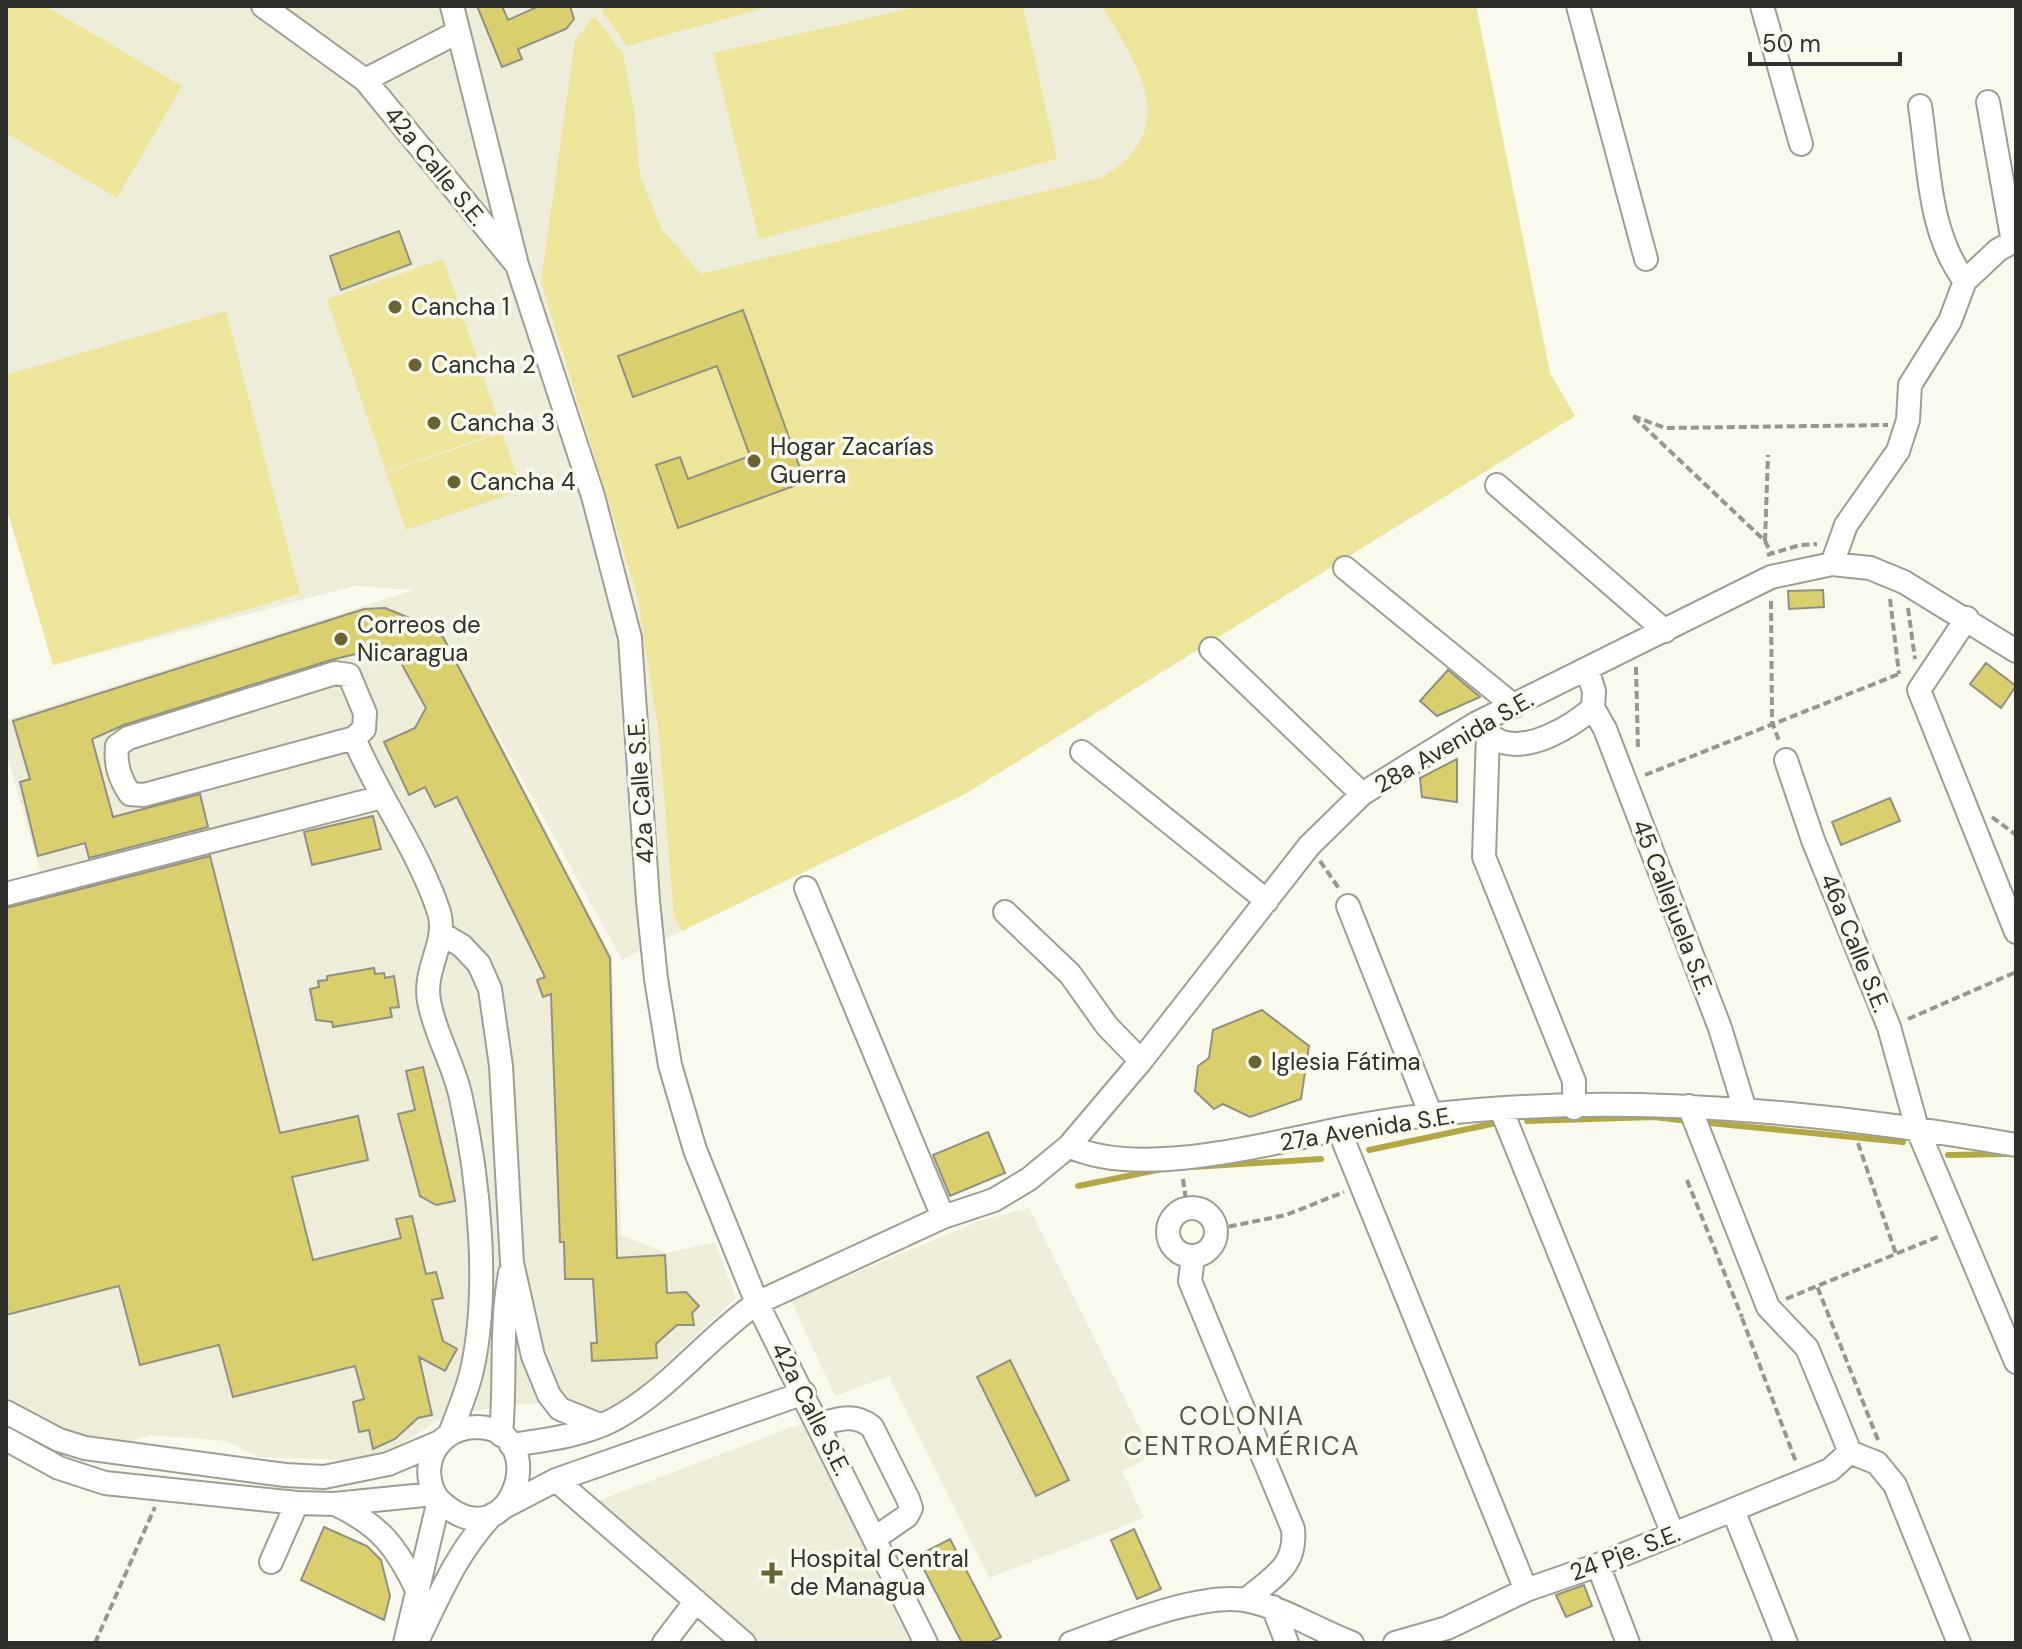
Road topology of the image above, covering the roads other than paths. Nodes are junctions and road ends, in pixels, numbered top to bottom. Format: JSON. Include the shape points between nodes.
{"nodes":[{"id":1,"x":263,"y":6,"type":"edge"},
{"id":2,"x":452,"y":6,"type":"edge"},
{"id":3,"x":1578,"y":6,"type":"edge"},
{"id":4,"x":1762,"y":6,"type":"edge"},
{"id":5,"x":456,"y":33,"type":"junction"},
{"id":6,"x":365,"y":80,"type":"junction"},
{"id":7,"x":1988,"y":102,"type":"dead end"},
{"id":8,"x":1920,"y":106,"type":"dead end"},
{"id":9,"x":1801,"y":144,"type":"dead end"},
{"id":10,"x":2014,"y":241,"type":"edge"},
{"id":11,"x":1646,"y":259,"type":"dead end"},
{"id":12,"x":517,"y":265,"type":"junction"},
{"id":13,"x":1965,"y":281,"type":"junction"},
{"id":14,"x":1497,"y":485,"type":"dead end"},
{"id":15,"x":1835,"y":553,"type":"junction"},
{"id":16,"x":1345,"y":568,"type":"dead end"},
{"id":17,"x":1967,"y":618,"type":"junction"},
{"id":18,"x":1665,"y":631,"type":"junction"},
{"id":19,"x":1211,"y":649,"type":"dead end"},
{"id":20,"x":2016,"y":651,"type":"edge"},
{"id":21,"x":1587,"y":669,"type":"junction"},
{"id":22,"x":1514,"y":706,"type":"junction"},
{"id":23,"x":1593,"y":708,"type":"junction"},
{"id":24,"x":1482,"y":728,"type":"junction"},
{"id":25,"x":354,"y":738,"type":"junction"},
{"id":26,"x":1082,"y":752,"type":"dead end"},
{"id":27,"x":1786,"y":760,"type":"road end"},
{"id":28,"x":1362,"y":794,"type":"junction"},
{"id":29,"x":382,"y":797,"type":"junction"},
{"id":30,"x":806,"y":888,"type":"dead end"},
{"id":31,"x":6,"y":894,"type":"edge"},
{"id":32,"x":1267,"y":901,"type":"junction"},
{"id":33,"x":1348,"y":906,"type":"road end"},
{"id":34,"x":1005,"y":912,"type":"dead end"},
{"id":35,"x":2016,"y":932,"type":"edge"},
{"id":36,"x":442,"y":934,"type":"junction"},
{"id":37,"x":1141,"y":1061,"type":"junction"},
{"id":38,"x":1574,"y":1108,"type":"junction"},
{"id":39,"x":1745,"y":1110,"type":"junction"},
{"id":40,"x":1690,"y":1111,"type":"junction"},
{"id":41,"x":1502,"y":1112,"type":"junction"},
{"id":42,"x":1431,"y":1115,"type":"junction"},
{"id":43,"x":1339,"y":1130,"type":"junction"},
{"id":44,"x":1918,"y":1130,"type":"junction"},
{"id":45,"x":2016,"y":1145,"type":"edge"},
{"id":46,"x":1069,"y":1146,"type":"junction"},
{"id":47,"x":943,"y":1217,"type":"junction"},
{"id":48,"x":1193,"y":1257,"type":"junction"},
{"id":49,"x":512,"y":1263,"type":"junction"},
{"id":50,"x":757,"y":1303,"type":"junction"},
{"id":51,"x":2016,"y":1362,"type":"edge"},
{"id":52,"x":804,"y":1393,"type":"junction"},
{"id":53,"x":6,"y":1412,"type":"edge"},
{"id":54,"x":819,"y":1424,"type":"junction"},
{"id":55,"x":600,"y":1425,"type":"junction"},
{"id":56,"x":445,"y":1437,"type":"junction"},
{"id":57,"x":6,"y":1439,"type":"edge"},
{"id":58,"x":506,"y":1440,"type":"junction"},
{"id":59,"x":1850,"y":1452,"type":"junction"},
{"id":60,"x":556,"y":1480,"type":"junction"},
{"id":61,"x":436,"y":1497,"type":"junction"},
{"id":62,"x":297,"y":1503,"type":"junction"},
{"id":63,"x":334,"y":1504,"type":"junction"},
{"id":64,"x":499,"y":1510,"type":"junction"},
{"id":65,"x":1733,"y":1510,"type":"junction"},
{"id":66,"x":1673,"y":1534,"type":"junction"},
{"id":67,"x":875,"y":1538,"type":"junction"},
{"id":68,"x":271,"y":1562,"type":"dead end"},
{"id":69,"x":1598,"y":1565,"type":"junction"},
{"id":70,"x":1526,"y":1590,"type":"junction"},
{"id":71,"x":418,"y":1592,"type":"junction"},
{"id":72,"x":1246,"y":1600,"type":"junction"},
{"id":73,"x":696,"y":1601,"type":"junction"},
{"id":74,"x":1273,"y":1607,"type":"junction"},
{"id":75,"x":1450,"y":1635,"type":"edge"},
{"id":76,"x":405,"y":1643,"type":"edge"},
{"id":77,"x":416,"y":1643,"type":"edge"},
{"id":78,"x":664,"y":1643,"type":"edge"},
{"id":79,"x":744,"y":1643,"type":"edge"},
{"id":80,"x":926,"y":1643,"type":"edge"},
{"id":81,"x":1071,"y":1643,"type":"edge"},
{"id":82,"x":1287,"y":1643,"type":"edge"},
{"id":83,"x":1352,"y":1643,"type":"edge"},
{"id":84,"x":1395,"y":1643,"type":"edge"},
{"id":85,"x":1628,"y":1643,"type":"edge"},
{"id":86,"x":1786,"y":1643,"type":"edge"},
{"id":87,"x":1959,"y":1643,"type":"edge"}],
"edges":[{"from":1,"to":6,"type":"street","name":"42a Calle S.E."},
{"from":2,"to":5,"type":"street"},
{"from":3,"to":11,"type":"street"},
{"from":4,"to":9,"type":"street"},
{"from":5,"to":6,"type":"street"},
{"from":5,"to":12,"type":"street"},
{"from":6,"to":12,"type":"street","name":"42a Calle S.E."},
{"from":7,"to":10,"type":"street"},
{"from":8,"to":13,"type":"street","via":[[1935,211],[1950,262]]},
{"from":10,"to":13,"type":"street"},
{"from":12,"to":50,"type":"street","name":"42a Calle S.E.","via":[[593,496],[630,638],[654,963],[670,1065],[695,1150]]},
{"from":13,"to":15,"type":"street","via":[[1950,321],[1910,385],[1898,451],[1846,525]]},
{"from":14,"to":18,"type":"street"},
{"from":15,"to":17,"type":"street","name":"28a Avenida S.E."},
{"from":15,"to":18,"type":"street","name":"28a Avenida S.E.","via":[[1765,568]]},
{"from":16,"to":22,"type":"street"},
{"from":17,"to":20,"type":"street","name":"28a Avenida S.E."},
{"from":17,"to":35,"type":"street","via":[[1919,690]]},
{"from":18,"to":21,"type":"street","name":"28a Avenida S.E."},
{"from":19,"to":28,"type":"street"},
{"from":21,"to":22,"type":"street","name":"28a Avenida S.E."},
{"from":21,"to":23,"type":"street","name":"45 Callejuela S.E."},
{"from":22,"to":24,"type":"street","name":"28a Avenida S.E."},
{"from":23,"to":24,"type":"street","via":[[1572,726],[1538,740],[1502,742]]},
{"from":23,"to":39,"type":"street","name":"45 Callejuela S.E.","via":[[1636,779]]},
{"from":24,"to":28,"type":"street","name":"28a Avenida S.E."},
{"from":24,"to":38,"type":"street","via":[[1484,857],[1574,1081]]},
{"from":25,"to":25,"type":"street","via":[[364,729],[365,713],[349,675],[335,673],[128,738],[117,746],[116,760],[130,794],[144,795]]},
{"from":25,"to":29,"type":"street"},
{"from":26,"to":32,"type":"street"},
{"from":27,"to":44,"type":"street","name":"46a Calle S.E.","via":[[1889,1027]]},
{"from":28,"to":32,"type":"street","name":"28a Avenida S.E.","via":[[1309,846]]},
{"from":29,"to":31,"type":"street"},
{"from":29,"to":36,"type":"street","via":[[416,855]]},
{"from":30,"to":47,"type":"street"},
{"from":32,"to":37,"type":"street","name":"28a Avenida S.E."},
{"from":33,"to":42,"type":"street"},
{"from":34,"to":37,"type":"street","via":[[1070,974],[1107,1026]]},
{"from":36,"to":49,"type":"street","via":[[479,964],[490,989],[501,1066]]},
{"from":36,"to":56,"type":"street","via":[[431,965],[428,1000],[461,1096],[478,1226],[476,1346],[465,1395]]},
{"from":37,"to":46,"type":"street","name":"28a Avenida S.E."},
{"from":38,"to":40,"type":"street","name":"27a Avenida S.E."},
{"from":38,"to":41,"type":"street","name":"27a Avenida S.E."},
{"from":39,"to":40,"type":"street","name":"27a Avenida S.E."},
{"from":39,"to":44,"type":"street","name":"27a Avenida S.E."},
{"from":40,"to":59,"type":"street","via":[[1768,1307],[1807,1348]]},
{"from":41,"to":42,"type":"street","name":"27a Avenida S.E."},
{"from":41,"to":66,"type":"street"},
{"from":42,"to":43,"type":"street","name":"27a Avenida S.E."},
{"from":43,"to":46,"type":"street","name":"27a Avenida S.E.","via":[[1246,1149],[1141,1159],[1089,1156]]},
{"from":43,"to":70,"type":"street"},
{"from":44,"to":45,"type":"street","name":"27a Avenida S.E."},
{"from":44,"to":51,"type":"street","name":"46a Calle S.E."},
{"from":46,"to":47,"type":"street","via":[[994,1200]]},
{"from":47,"to":50,"type":"street"},
{"from":48,"to":48,"type":"street","via":[[1211,1248],[1217,1229],[1207,1211],[1187,1207],[1172,1216],[1166,1234],[1175,1251]]},
{"from":48,"to":72,"type":"street","via":[[1190,1281],[1293,1529],[1295,1549],[1287,1564]]},
{"from":49,"to":55,"type":"street","via":[[533,1356],[549,1395],[574,1418]]},
{"from":49,"to":58,"type":"street","via":[[503,1324]]},
{"from":50,"to":52,"type":"street","name":"42a Calle S.E."},
{"from":50,"to":55,"type":"street","via":[[638,1404]]},
{"from":52,"to":54,"type":"street","name":"42a Calle S.E."},
{"from":52,"to":60,"type":"street"},
{"from":53,"to":56,"type":"street","via":[[85,1448],[285,1475],[358,1473]]},
{"from":54,"to":67,"type":"street","name":"42a Calle S.E."},
{"from":54,"to":67,"type":"street","via":[[850,1416],[872,1427],[908,1499],[907,1516]]},
{"from":55,"to":58,"type":"street","via":[[562,1437]]},
{"from":56,"to":58,"type":"street","via":[[476,1427]]},
{"from":56,"to":61,"type":"street","via":[[429,1467]]},
{"from":57,"to":62,"type":"street","via":[[81,1478]]},
{"from":58,"to":64,"type":"street","via":[[520,1477],[515,1493]]},
{"from":59,"to":65,"type":"street","name":"24 Pje. S.E.","via":[[1830,1470]]},
{"from":59,"to":87,"type":"street","via":[[1877,1463],[1895,1485]]},
{"from":60,"to":64,"type":"street"},
{"from":60,"to":73,"type":"street"},
{"from":61,"to":63,"type":"street"},
{"from":61,"to":64,"type":"street","via":[[463,1517]]},
{"from":61,"to":71,"type":"street"},
{"from":62,"to":63,"type":"street"},
{"from":62,"to":68,"type":"street"},
{"from":63,"to":71,"type":"street","via":[[364,1518],[388,1539]]},
{"from":64,"to":77,"type":"street","via":[[470,1538],[449,1571]]},
{"from":65,"to":66,"type":"street","name":"24 Pje. S.E."},
{"from":65,"to":86,"type":"street"},
{"from":66,"to":69,"type":"street","name":"24 Pje. S.E."},
{"from":67,"to":80,"type":"street","name":"42a Calle S.E."},
{"from":69,"to":70,"type":"street","name":"24 Pje. S.E."},
{"from":69,"to":85,"type":"street"},
{"from":70,"to":75,"type":"street","name":"24 Pje. S.E."},
{"from":71,"to":76,"type":"street"},
{"from":72,"to":74,"type":"street"},
{"from":72,"to":81,"type":"street","via":[[1216,1598]]},
{"from":73,"to":78,"type":"street"},
{"from":73,"to":79,"type":"street"},
{"from":74,"to":82,"type":"street"},
{"from":74,"to":83,"type":"street"},
{"from":75,"to":84,"type":"street","name":"24 Pje. S.E."}]}
